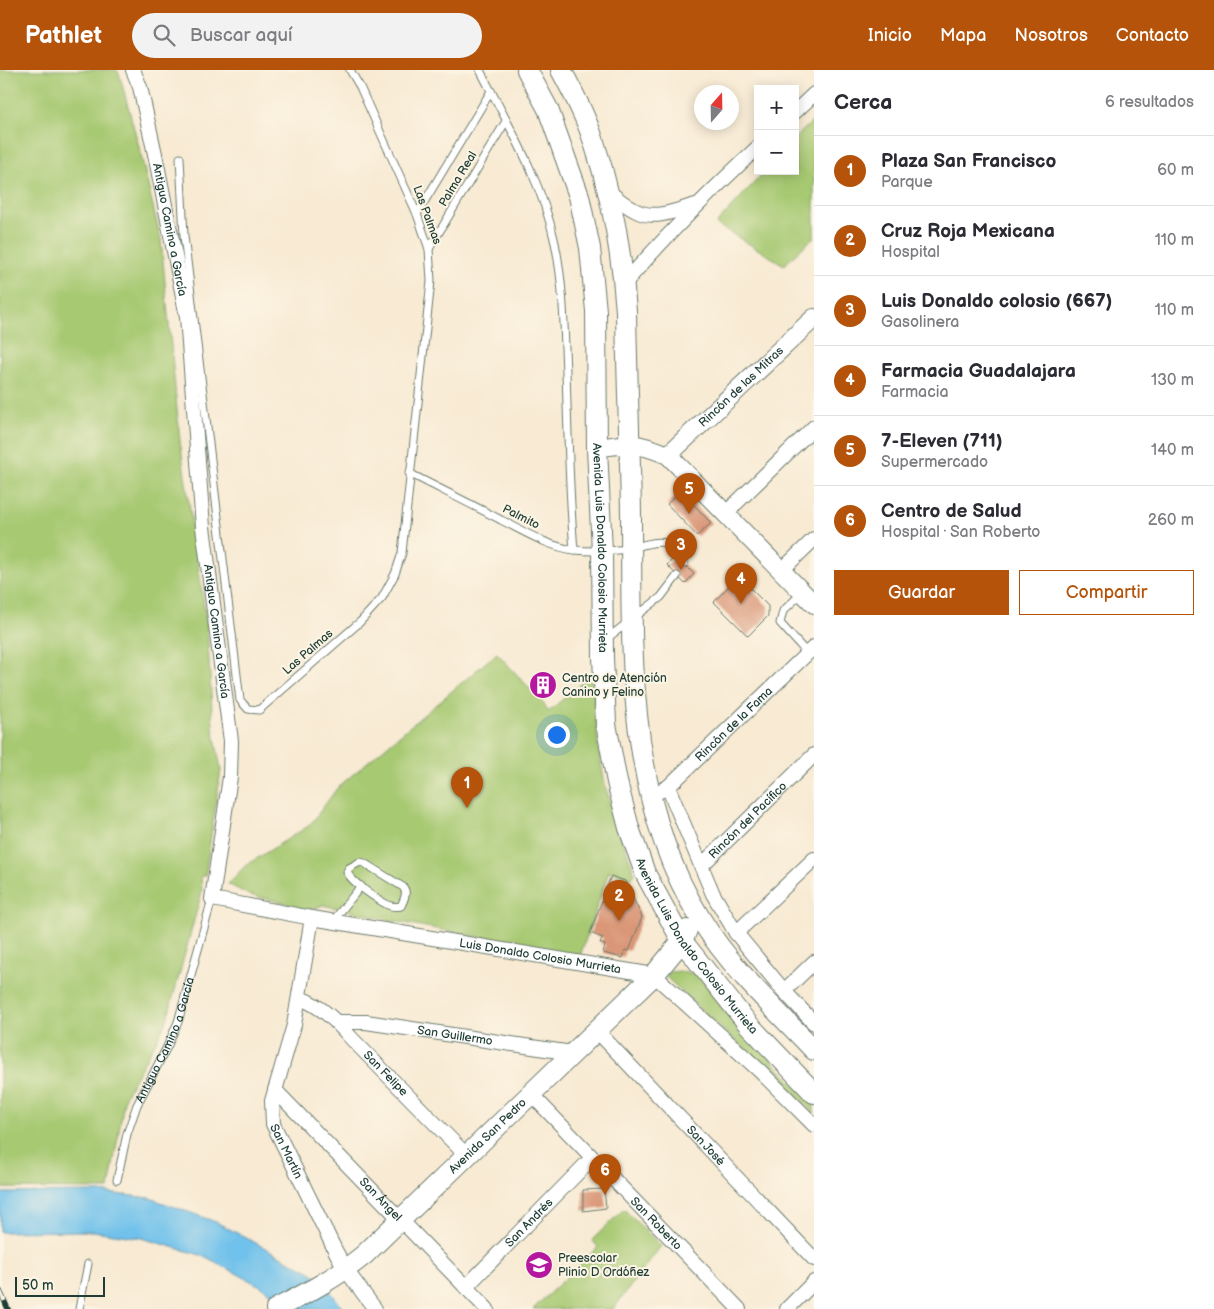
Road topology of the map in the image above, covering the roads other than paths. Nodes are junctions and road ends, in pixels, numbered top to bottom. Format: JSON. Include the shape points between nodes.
{"nodes":[{"id":1,"x":134,"y":70,"type":"edge"},
{"id":2,"x":350,"y":70,"type":"edge"},
{"id":3,"x":480,"y":70,"type":"edge"},
{"id":4,"x":527,"y":70,"type":"edge"},
{"id":5,"x":561,"y":70,"type":"edge"},
{"id":6,"x":491,"y":91,"type":"junction"},
{"id":7,"x":814,"y":94,"type":"edge"},
{"id":8,"x":799,"y":108,"type":"edge"},
{"id":9,"x":506,"y":121,"type":"junction"},
{"id":10,"x":754,"y":151,"type":"edge"},
{"id":11,"x":180,"y":158,"type":"dead end"},
{"id":12,"x":608,"y":191,"type":"junction"},
{"id":13,"x":697,"y":205,"type":"junction"},
{"id":14,"x":417,"y":214,"type":"junction"},
{"id":15,"x":429,"y":250,"type":"junction"},
{"id":16,"x":624,"y":284,"type":"junction"},
{"id":17,"x":814,"y":318,"type":"edge"},
{"id":18,"x":814,"y":427,"type":"edge"},
{"id":19,"x":628,"y":443,"type":"junction"},
{"id":20,"x":597,"y":448,"type":"junction"},
{"id":21,"x":668,"y":456,"type":"junction"},
{"id":22,"x":410,"y":473,"type":"junction"},
{"id":23,"x":726,"y":514,"type":"junction"},
{"id":24,"x":814,"y":539,"type":"edge"},
{"id":25,"x":631,"y":549,"type":"junction"},
{"id":26,"x":574,"y":550,"type":"junction"},
{"id":27,"x":602,"y":551,"type":"junction"},
{"id":28,"x":684,"y":563,"type":"dead end"},
{"id":29,"x":781,"y":571,"type":"junction"},
{"id":30,"x":677,"y":576,"type":"dead end"},
{"id":31,"x":808,"y":599,"type":"edge"},
{"id":32,"x":632,"y":620,"type":"junction"},
{"id":33,"x":603,"y":642,"type":"junction"},
{"id":34,"x":811,"y":650,"type":"edge"},
{"id":35,"x":814,"y":755,"type":"edge"},
{"id":36,"x":668,"y":786,"type":"junction"},
{"id":37,"x":650,"y":796,"type":"junction"},
{"id":38,"x":814,"y":859,"type":"edge"},
{"id":39,"x":702,"y":865,"type":"junction"},
{"id":40,"x":678,"y":875,"type":"junction"},
{"id":41,"x":361,"y":886,"type":"junction"},
{"id":42,"x":212,"y":898,"type":"junction"},
{"id":43,"x":312,"y":918,"type":"junction"},
{"id":44,"x":333,"y":922,"type":"junction"},
{"id":45,"x":736,"y":933,"type":"junction"},
{"id":46,"x":682,"y":941,"type":"junction"},
{"id":47,"x":814,"y":962,"type":"edge"},
{"id":48,"x":654,"y":975,"type":"junction"},
{"id":49,"x":784,"y":991,"type":"junction"},
{"id":50,"x":300,"y":998,"type":"junction"},
{"id":51,"x":337,"y":1022,"type":"junction"},
{"id":52,"x":814,"y":1023,"type":"edge"},
{"id":53,"x":597,"y":1031,"type":"junction"},
{"id":54,"x":814,"y":1050,"type":"edge"},
{"id":55,"x":572,"y":1053,"type":"junction"},
{"id":56,"x":275,"y":1090,"type":"junction"},
{"id":57,"x":814,"y":1093,"type":"edge"},
{"id":58,"x":531,"y":1094,"type":"junction"},
{"id":59,"x":814,"y":1125,"type":"edge"},
{"id":60,"x":467,"y":1156,"type":"junction"},
{"id":61,"x":592,"y":1158,"type":"junction"},
{"id":62,"x":117,"y":1180,"type":"dead end"},
{"id":63,"x":400,"y":1220,"type":"junction"},
{"id":64,"x":814,"y":1259,"type":"edge"},
{"id":65,"x":88,"y":1264,"type":"dead end"},
{"id":66,"x":346,"y":1270,"type":"junction"},
{"id":67,"x":814,"y":1282,"type":"edge"},
{"id":68,"x":466,"y":1286,"type":"junction"},
{"id":69,"x":79,"y":1309,"type":"edge"},
{"id":70,"x":276,"y":1309,"type":"edge"},
{"id":71,"x":375,"y":1309,"type":"edge"},
{"id":72,"x":488,"y":1309,"type":"edge"},
{"id":73,"x":739,"y":1309,"type":"edge"},
{"id":74,"x":787,"y":1309,"type":"edge"}],
"edges":[{"from":1,"to":42,"type":"street","name":"Antiguo Camino a García","via":[[155,154],[187,317],[204,527],[231,741],[230,777]]},
{"from":2,"to":14,"type":"lane","name":"Las Palmas"},
{"from":3,"to":6,"type":"lane"},
{"from":4,"to":20,"type":"main road","name":"Avenida Luis Donaldo Colosio Murrieta","via":[[548,109],[585,220],[596,311]]},
{"from":5,"to":12,"type":"main road","name":"Avenida Luis Donaldo Colosio Murrieta","via":[[577,98],[593,138]]},
{"from":6,"to":9,"type":"lane"},
{"from":6,"to":14,"type":"lane"},
{"from":7,"to":8,"type":"street"},
{"from":9,"to":15,"type":"lane","name":"Palma Real"},
{"from":9,"to":26,"type":"lane","via":[[542,195],[561,277]]},
{"from":10,"to":13,"type":"street"},
{"from":11,"to":22,"type":"lane","name":"Las Palmas","via":[[184,236],[240,700],[248,709],[259,710],[360,622],[382,598],[396,574],[402,553]]},
{"from":12,"to":13,"type":"street","via":[[643,214],[662,214]]},
{"from":12,"to":16,"type":"main road","name":"Avenida Luis Donaldo Colosio Murrieta"},
{"from":13,"to":16,"type":"street"},
{"from":14,"to":15,"type":"lane","name":"Las Palmas"},
{"from":15,"to":22,"type":"lane","name":"Las Palmas","via":[[431,282]]},
{"from":16,"to":19,"type":"main road","name":"Avenida Luis Donaldo Colosio Murrieta"},
{"from":17,"to":21,"type":"street","name":"Rincón de las Mitras"},
{"from":18,"to":23,"type":"street"},
{"from":19,"to":20,"type":"street"},
{"from":19,"to":21,"type":"street","via":[[649,447]]},
{"from":19,"to":25,"type":"main road","name":"Avenida Luis Donaldo Colosio Murrieta"},
{"from":20,"to":27,"type":"main road","name":"Avenida Luis Donaldo Colosio Murrieta"},
{"from":21,"to":23,"type":"street"},
{"from":22,"to":26,"type":"lane","name":"Palmito","via":[[544,542]]},
{"from":23,"to":29,"type":"street"},
{"from":24,"to":29,"type":"street"},
{"from":25,"to":27,"type":"lane","name":"Palmito"},
{"from":25,"to":28,"type":"lane","name":"Palmito","via":[[657,543],[675,545],[683,554]]},
{"from":25,"to":32,"type":"main road","name":"Avenida Luis Donaldo Colosio Murrieta"},
{"from":26,"to":27,"type":"lane","name":"Palmito"},
{"from":27,"to":33,"type":"main road","name":"Avenida Luis Donaldo Colosio Murrieta"},
{"from":29,"to":31,"type":"street"},
{"from":30,"to":32,"type":"lane","via":[[661,597]]},
{"from":31,"to":34,"type":"lane","via":[[783,611],[780,623]]},
{"from":32,"to":33,"type":"lane"},
{"from":32,"to":37,"type":"main road","name":"Avenida Luis Donaldo Colosio Murrieta","via":[[635,707]]},
{"from":33,"to":46,"type":"main road","name":"Avenida Luis Donaldo Colosio Murrieta","via":[[606,724],[629,828],[645,873]]},
{"from":34,"to":36,"type":"street","name":"Rincón de la Fama"},
{"from":35,"to":39,"type":"street","name":"Rincón del Pacífico"},
{"from":36,"to":37,"type":"street","name":"Rincón de la Fama"},
{"from":36,"to":39,"type":"street"},
{"from":37,"to":40,"type":"main road","name":"Avenida Luis Donaldo Colosio Murrieta"},
{"from":38,"to":45,"type":"street"},
{"from":39,"to":45,"type":"street","via":[[713,894]]},
{"from":40,"to":46,"type":"main road","via":[[678,894],[688,924]]},
{"from":40,"to":54,"type":"main road","name":"Avenida Luis Donaldo Colosio Murrieta","via":[[699,917],[723,951]]},
{"from":41,"to":41,"type":"lane","via":[[390,906],[401,906],[406,896],[403,887],[364,862],[347,872]]},
{"from":41,"to":44,"type":"lane"},
{"from":42,"to":43,"type":"street","name":"Luis Donaldo Colosio Murrieta"},
{"from":42,"to":62,"type":"lane","name":"Antiguo Camino a García","via":[[178,1022],[137,1105]]},
{"from":43,"to":44,"type":"street","name":"Luis Donaldo Colosio Murrieta"},
{"from":43,"to":50,"type":"street","name":"San Martín"},
{"from":44,"to":48,"type":"street","name":"Luis Donaldo Colosio Murrieta"},
{"from":45,"to":49,"type":"street"},
{"from":46,"to":48,"type":"main road","name":"Avenida San Pedro"},
{"from":46,"to":57,"type":"main road","name":"Avenida Luis Donaldo Colosio Murrieta","via":[[748,1024]]},
{"from":47,"to":49,"type":"street"},
{"from":48,"to":53,"type":"main road","name":"Avenida San Pedro"},
{"from":48,"to":59,"type":"street"},
{"from":49,"to":52,"type":"street"},
{"from":50,"to":51,"type":"street","name":"San Felipe","via":[[315,1004]]},
{"from":50,"to":56,"type":"street","name":"San Martín"},
{"from":51,"to":55,"type":"street","name":"San Guillermo","via":[[366,1022]]},
{"from":51,"to":60,"type":"street","name":"San Felipe"},
{"from":53,"to":55,"type":"main road","name":"Avenida San Pedro"},
{"from":53,"to":64,"type":"street","name":"San José"},
{"from":55,"to":58,"type":"main road","name":"Avenida San Pedro"},
{"from":56,"to":63,"type":"street","name":"San Ángel"},
{"from":56,"to":66,"type":"street","name":"San Martín","via":[[272,1124]]},
{"from":58,"to":60,"type":"main road","name":"Avenida San Pedro"},
{"from":58,"to":61,"type":"street","name":"San Roberto"},
{"from":60,"to":63,"type":"main road","name":"Avenida San Pedro"},
{"from":61,"to":68,"type":"street","name":"San Andrés"},
{"from":61,"to":73,"type":"street","name":"San Roberto"},
{"from":63,"to":66,"type":"main road","name":"Avenida San Pedro"},
{"from":63,"to":68,"type":"street","name":"San Ángel"},
{"from":65,"to":69,"type":"lane"},
{"from":66,"to":70,"type":"main road","name":"Avenida San Pedro"},
{"from":66,"to":71,"type":"street","name":"San Martín"},
{"from":67,"to":74,"type":"street"},
{"from":68,"to":72,"type":"street","name":"San Ángel"}]}
